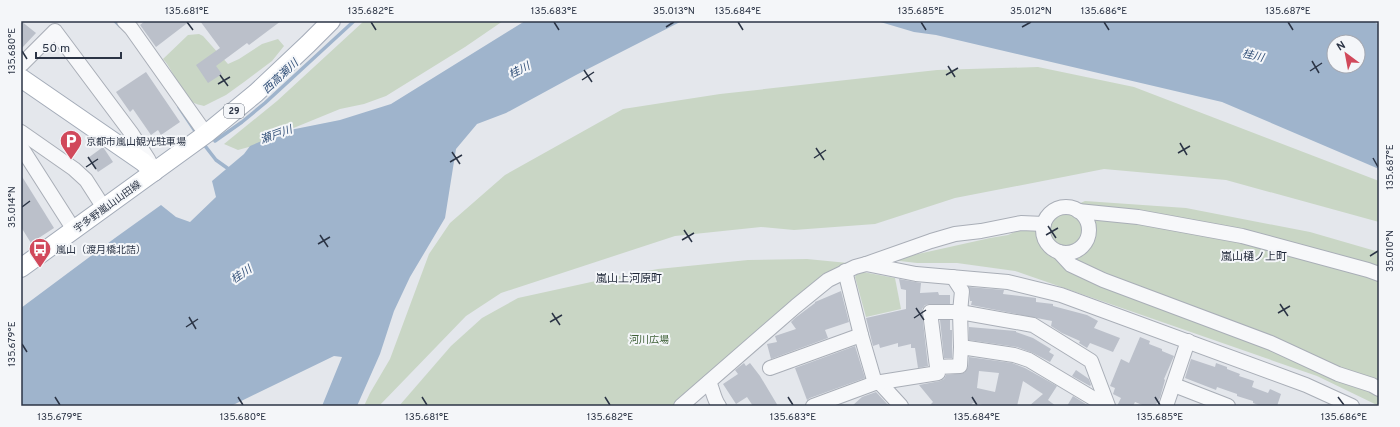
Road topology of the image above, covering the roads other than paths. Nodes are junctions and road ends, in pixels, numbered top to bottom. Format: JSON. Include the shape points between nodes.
{"nodes":[{"id":1,"x":124,"y":21,"type":"edge"},
{"id":2,"x":323,"y":21,"type":"edge"},
{"id":3,"x":331,"y":21,"type":"edge"},
{"id":4,"x":308,"y":44,"type":"junction"},
{"id":5,"x":21,"y":71,"type":"edge"},
{"id":6,"x":21,"y":132,"type":"edge"},
{"id":7,"x":206,"y":134,"type":"junction"},
{"id":8,"x":21,"y":147,"type":"edge"},
{"id":9,"x":154,"y":172,"type":"junction"},
{"id":10,"x":104,"y":208,"type":"junction"},
{"id":11,"x":1078,"y":211,"type":"junction"},
{"id":12,"x":1044,"y":224,"type":"junction"},
{"id":13,"x":74,"y":230,"type":"junction"},
{"id":14,"x":1059,"y":252,"type":"junction"},
{"id":15,"x":866,"y":264,"type":"junction"},
{"id":16,"x":21,"y":268,"type":"edge"},
{"id":17,"x":845,"y":271,"type":"junction"},
{"id":18,"x":1379,"y":274,"type":"edge"},
{"id":19,"x":952,"y":277,"type":"junction"},
{"id":20,"x":960,"y":312,"type":"junction"},
{"id":21,"x":861,"y":336,"type":"junction"},
{"id":22,"x":1188,"y":341,"type":"junction"},
{"id":23,"x":961,"y":347,"type":"junction"},
{"id":24,"x":937,"y":367,"type":"junction"},
{"id":25,"x":770,"y":368,"type":"dead end"},
{"id":26,"x":709,"y":382,"type":"junction"},
{"id":27,"x":877,"y":382,"type":"junction"},
{"id":28,"x":1174,"y":385,"type":"junction"},
{"id":29,"x":1379,"y":389,"type":"edge"},
{"id":30,"x":1225,"y":405,"type":"edge"},
{"id":31,"x":681,"y":406,"type":"edge"},
{"id":32,"x":719,"y":406,"type":"edge"},
{"id":33,"x":813,"y":406,"type":"edge"},
{"id":34,"x":902,"y":406,"type":"edge"},
{"id":35,"x":1107,"y":406,"type":"edge"},
{"id":36,"x":1166,"y":406,"type":"edge"},
{"id":37,"x":1352,"y":406,"type":"edge"}],
"edges":[{"from":1,"to":7,"type":"street"},
{"from":2,"to":4,"type":"main road"},
{"from":3,"to":4,"type":"main road","name":"宇多野嵐山山田線","number":"29"},
{"from":4,"to":7,"type":"main road","name":"宇多野嵐山山田線","number":"29","via":[[256,93]]},
{"from":5,"to":9,"type":"main road"},
{"from":5,"to":9,"type":"street","via":[[55,31],[132,134]]},
{"from":6,"to":10,"type":"street","via":[[74,169],[86,180]]},
{"from":7,"to":9,"type":"main road","name":"宇多野嵐山山田線","number":"29"},
{"from":8,"to":13,"type":"street"},
{"from":9,"to":10,"type":"main road","name":"宇多野嵐山山田線","number":"29"},
{"from":10,"to":13,"type":"main road","name":"宇多野嵐山山田線","number":"29"},
{"from":11,"to":12,"type":"street","via":[[1072,208],[1058,209]]},
{"from":11,"to":14,"type":"street","via":[[1089,227],[1087,240],[1072,253]]},
{"from":11,"to":18,"type":"street","via":[[1138,218],[1242,236]]},
{"from":12,"to":14,"type":"street","via":[[1044,238]]},
{"from":12,"to":15,"type":"street","via":[[1021,222],[955,234]]},
{"from":13,"to":16,"type":"main road","name":"宇多野嵐山山田線","number":"29"},
{"from":14,"to":29,"type":"street","via":[[1071,265],[1103,280],[1270,343],[1338,374]]},
{"from":15,"to":17,"type":"street"},
{"from":15,"to":19,"type":"street","via":[[916,274]]},
{"from":17,"to":21,"type":"street"},
{"from":17,"to":26,"type":"street","via":[[828,280],[796,306]]},
{"from":19,"to":20,"type":"street","via":[[962,291]]},
{"from":19,"to":22,"type":"street","via":[[1008,282],[1047,291]]},
{"from":20,"to":23,"type":"street"},
{"from":20,"to":24,"type":"street","via":[[930,312]]},
{"from":20,"to":35,"type":"street","via":[[1033,326],[1091,361]]},
{"from":21,"to":25,"type":"street"},
{"from":21,"to":27,"type":"street"},
{"from":22,"to":28,"type":"street"},
{"from":22,"to":37,"type":"street","via":[[1306,385]]},
{"from":23,"to":24,"type":"street","via":[[960,366]]},
{"from":23,"to":35,"type":"street","via":[[1014,355],[1029,360]]},
{"from":24,"to":27,"type":"street","via":[[938,373]]},
{"from":26,"to":31,"type":"street"},
{"from":26,"to":32,"type":"street"},
{"from":27,"to":33,"type":"street"},
{"from":27,"to":34,"type":"street"},
{"from":28,"to":30,"type":"street"},
{"from":28,"to":36,"type":"street"}]}
